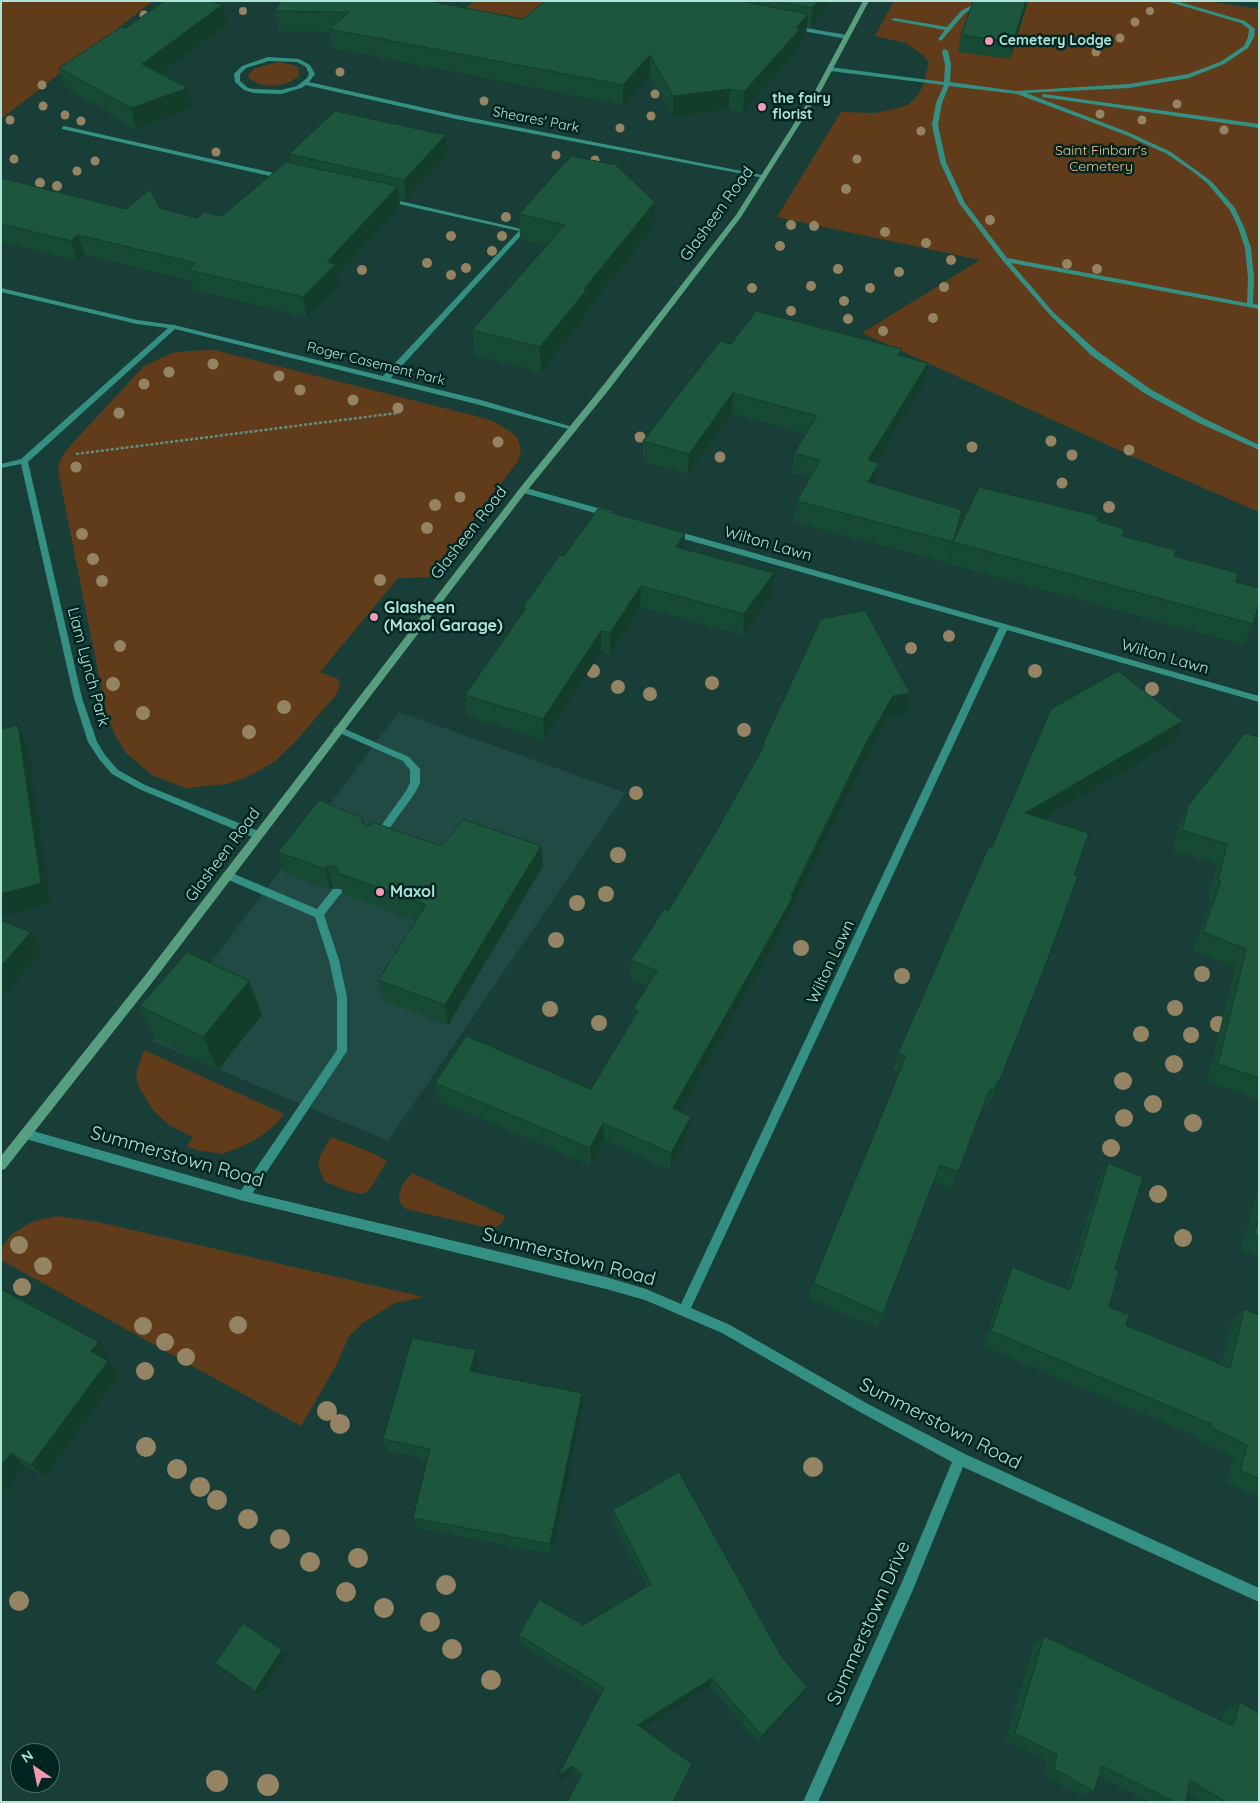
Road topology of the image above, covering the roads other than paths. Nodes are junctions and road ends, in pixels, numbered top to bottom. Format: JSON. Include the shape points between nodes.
{"nodes":[{"id":1,"x":866,"y":1,"type":"edge"},
{"id":2,"x":983,"y":1,"type":"edge"},
{"id":3,"x":1169,"y":1,"type":"edge"},
{"id":4,"x":894,"y":20,"type":"dead end"},
{"id":5,"x":1243,"y":22,"type":"junction"},
{"id":6,"x":1259,"y":24,"type":"edge"},
{"id":7,"x":784,"y":26,"type":"edge"},
{"id":8,"x":948,"y":29,"type":"junction"},
{"id":9,"x":847,"y":37,"type":"junction"},
{"id":10,"x":941,"y":39,"type":"dead end"},
{"id":11,"x":945,"y":51,"type":"dead end"},
{"id":12,"x":830,"y":69,"type":"junction"},
{"id":13,"x":305,"y":83,"type":"junction"},
{"id":14,"x":947,"y":84,"type":"junction"},
{"id":15,"x":1017,"y":92,"type":"junction"},
{"id":16,"x":1259,"y":126,"type":"edge"},
{"id":17,"x":64,"y":128,"type":"dead end"},
{"id":18,"x":764,"y":176,"type":"junction"},
{"id":19,"x":289,"y":178,"type":"edge"},
{"id":20,"x":376,"y":198,"type":"edge"},
{"id":21,"x":1005,"y":260,"type":"junction"},
{"id":22,"x":1,"y":290,"type":"edge"},
{"id":23,"x":1250,"y":305,"type":"junction"},
{"id":24,"x":1259,"y":307,"type":"edge"},
{"id":25,"x":174,"y":327,"type":"junction"},
{"id":26,"x":385,"y":379,"type":"junction"},
{"id":27,"x":572,"y":428,"type":"junction"},
{"id":28,"x":1259,"y":448,"type":"edge"},
{"id":29,"x":24,"y":461,"type":"junction"},
{"id":30,"x":1,"y":466,"type":"edge"},
{"id":31,"x":523,"y":490,"type":"junction"},
{"id":32,"x":618,"y":517,"type":"edge"},
{"id":33,"x":666,"y":531,"type":"edge"},
{"id":34,"x":1004,"y":627,"type":"junction"},
{"id":35,"x":1259,"y":700,"type":"edge"},
{"id":36,"x":338,"y":729,"type":"junction"},
{"id":37,"x":258,"y":835,"type":"junction"},
{"id":38,"x":373,"y":842,"type":"edge"},
{"id":39,"x":227,"y":875,"type":"junction"},
{"id":40,"x":337,"y":892,"type":"edge"},
{"id":41,"x":319,"y":914,"type":"junction"},
{"id":42,"x":26,"y":1134,"type":"junction"},
{"id":43,"x":1,"y":1164,"type":"edge"},
{"id":44,"x":244,"y":1196,"type":"junction"},
{"id":45,"x":684,"y":1310,"type":"junction"},
{"id":46,"x":960,"y":1458,"type":"junction"},
{"id":47,"x":1259,"y":1595,"type":"edge"},
{"id":48,"x":810,"y":1802,"type":"edge"}],
"edges":[{"from":1,"to":9,"type":"main road","name":"Glasheen Road"},
{"from":2,"to":8,"type":"street","via":[[963,12]]},
{"from":3,"to":5,"type":"street"},
{"from":4,"to":8,"type":"street"},
{"from":5,"to":6,"type":"street"},
{"from":5,"to":15,"type":"street","via":[[1252,29],[1246,46],[1222,63],[1189,76],[1129,86]]},
{"from":7,"to":9,"type":"street"},
{"from":8,"to":10,"type":"street"},
{"from":9,"to":12,"type":"main road","name":"Glasheen Road"},
{"from":11,"to":14,"type":"street"},
{"from":12,"to":14,"type":"street"},
{"from":12,"to":18,"type":"main road","name":"Glasheen Road"},
{"from":13,"to":13,"type":"street","via":[[290,90],[263,92],[246,89],[236,77],[251,64],[286,58],[308,66],[312,74]]},
{"from":13,"to":18,"type":"street","name":"Sheares' Park","via":[[448,116]]},
{"from":14,"to":15,"type":"street"},
{"from":14,"to":21,"type":"street","via":[[935,125],[943,162],[962,203]]},
{"from":15,"to":16,"type":"street"},
{"from":15,"to":23,"type":"street","via":[[1169,153],[1209,182],[1233,209],[1248,248]]},
{"from":17,"to":19,"type":"street"},
{"from":18,"to":27,"type":"main road","name":"Glasheen Road","via":[[739,216]]},
{"from":20,"to":26,"type":"street","via":[[522,230]]},
{"from":21,"to":23,"type":"street"},
{"from":21,"to":28,"type":"street","via":[[1052,314],[1094,353],[1147,391]]},
{"from":22,"to":25,"type":"street","name":"Roger Casement Park","via":[[137,322]]},
{"from":23,"to":24,"type":"street"},
{"from":25,"to":26,"type":"street","name":"Roger Casement Park"},
{"from":25,"to":29,"type":"street"},
{"from":26,"to":27,"type":"street","name":"Roger Casement Park"},
{"from":27,"to":31,"type":"main road","name":"Glasheen Road"},
{"from":29,"to":30,"type":"street"},
{"from":29,"to":37,"type":"street","name":"Liam Lynch Park","via":[[78,698],[93,742],[102,757],[116,772],[142,787]]},
{"from":31,"to":32,"type":"street"},
{"from":31,"to":36,"type":"main road","name":"Glasheen Road"},
{"from":33,"to":34,"type":"street","name":"Wilton Lawn"},
{"from":34,"to":35,"type":"street","name":"Wilton Lawn"},
{"from":34,"to":45,"type":"street","name":"Wilton Lawn"},
{"from":36,"to":37,"type":"main road","name":"Glasheen Road"},
{"from":36,"to":38,"type":"street","via":[[406,759],[415,769],[415,783],[410,793]]},
{"from":37,"to":39,"type":"main road","name":"Glasheen Road"},
{"from":39,"to":41,"type":"street"},
{"from":39,"to":42,"type":"main road","name":"Glasheen Road"},
{"from":40,"to":41,"type":"street"},
{"from":41,"to":44,"type":"street","via":[[342,997],[342,1051]]},
{"from":42,"to":43,"type":"main road","name":"Glasheen Road"},
{"from":42,"to":44,"type":"street","name":"Summerstown Road"},
{"from":44,"to":45,"type":"street","name":"Summerstown Road","via":[[606,1283]]},
{"from":45,"to":46,"type":"street","name":"Summerstown Road","via":[[726,1329],[864,1408]]},
{"from":46,"to":47,"type":"street","name":"Summerstown Road"},
{"from":46,"to":48,"type":"street","name":"Summerstown Drive","via":[[907,1587]]}]}
